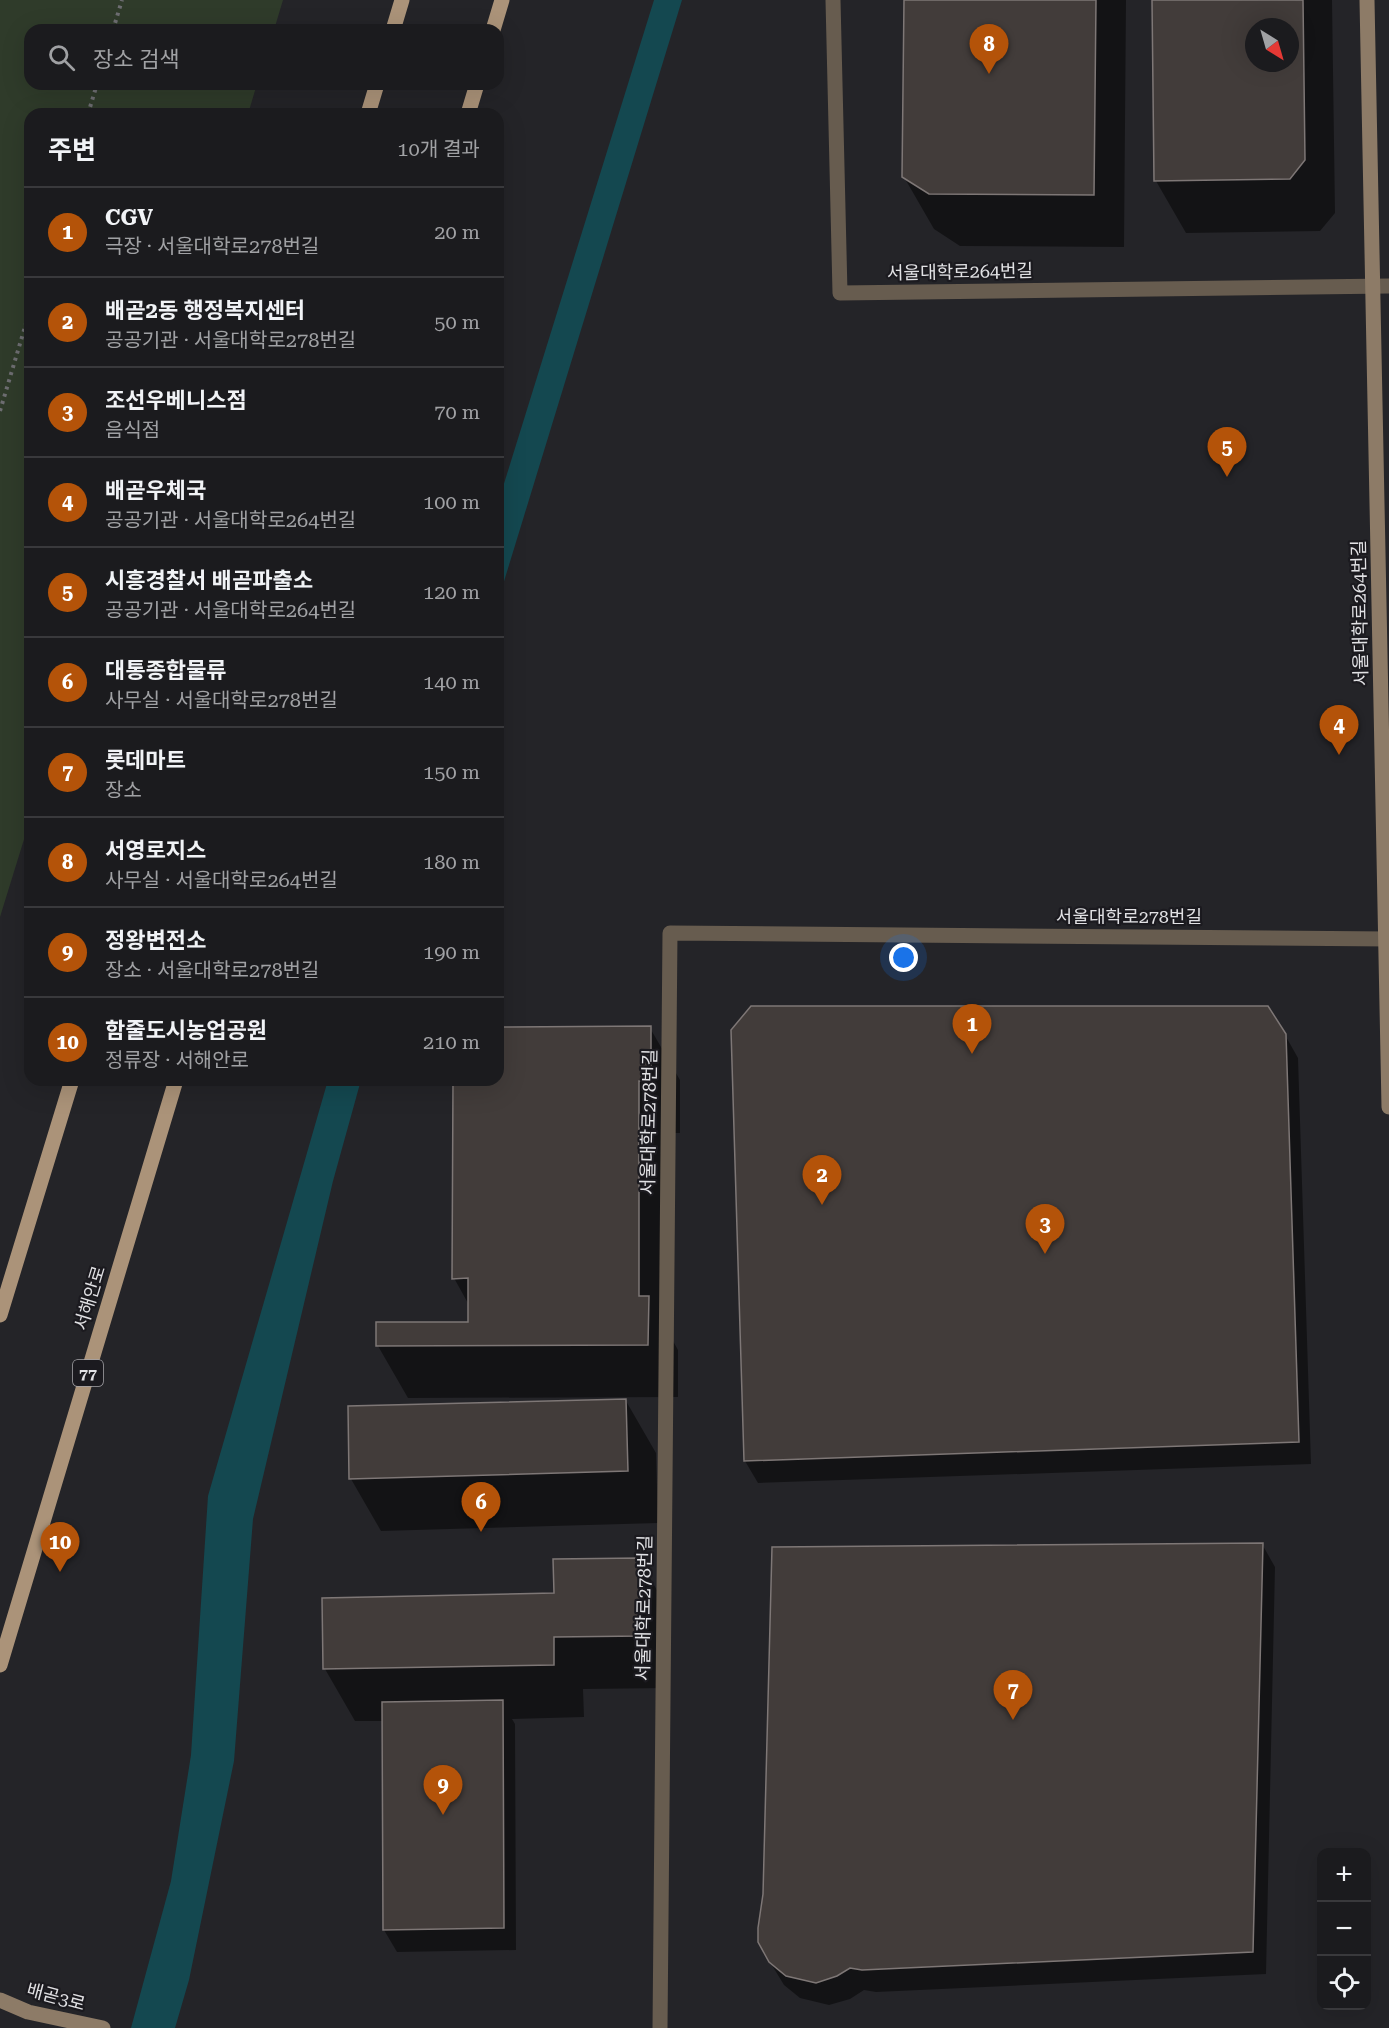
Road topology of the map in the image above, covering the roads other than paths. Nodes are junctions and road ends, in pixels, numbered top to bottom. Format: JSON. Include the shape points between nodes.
{"nodes":[{"id":1,"x":402,"y":0,"type":"edge"},
{"id":2,"x":502,"y":0,"type":"edge"},
{"id":3,"x":833,"y":0,"type":"edge"},
{"id":4,"x":1367,"y":0,"type":"edge"},
{"id":5,"x":395,"y":24,"type":"edge"},
{"id":6,"x":495,"y":24,"type":"edge"},
{"id":7,"x":375,"y":90,"type":"edge"},
{"id":8,"x":475,"y":90,"type":"edge"},
{"id":9,"x":370,"y":108,"type":"edge"},
{"id":10,"x":470,"y":108,"type":"edge"},
{"id":11,"x":1373,"y":286,"type":"junction"},
{"id":12,"x":1389,"y":286,"type":"edge"},
{"id":13,"x":1388,"y":939,"type":"edge"},
{"id":14,"x":70,"y":1086,"type":"edge"},
{"id":15,"x":174,"y":1086,"type":"edge"},
{"id":16,"x":1389,"y":1107,"type":"edge"},
{"id":17,"x":0,"y":1315,"type":"edge"},
{"id":18,"x":0,"y":1665,"type":"edge"},
{"id":19,"x":0,"y":2000,"type":"edge"},
{"id":20,"x":103,"y":2028,"type":"edge"},
{"id":21,"x":660,"y":2028,"type":"edge"}],
"edges":[{"from":1,"to":5,"type":"main road"},
{"from":2,"to":6,"type":"main road"},
{"from":3,"to":11,"type":"street","name":"서울대학로264번길","via":[[840,293]]},
{"from":4,"to":11,"type":"main road","name":"서울대학로264번길"},
{"from":7,"to":9,"type":"main road"},
{"from":8,"to":10,"type":"main road"},
{"from":11,"to":12,"type":"street","name":"서울대학로264번길"},
{"from":11,"to":13,"type":"main road","name":"서울대학로264번길"},
{"from":13,"to":16,"type":"main road"},
{"from":13,"to":21,"type":"street","name":"서울대학로278번길","via":[[670,933]]},
{"from":14,"to":17,"type":"main road"},
{"from":15,"to":18,"type":"main road","name":"서해안로","number":"77"},
{"from":19,"to":20,"type":"main road","name":"배곧3로","via":[[28,2012]]}]}
